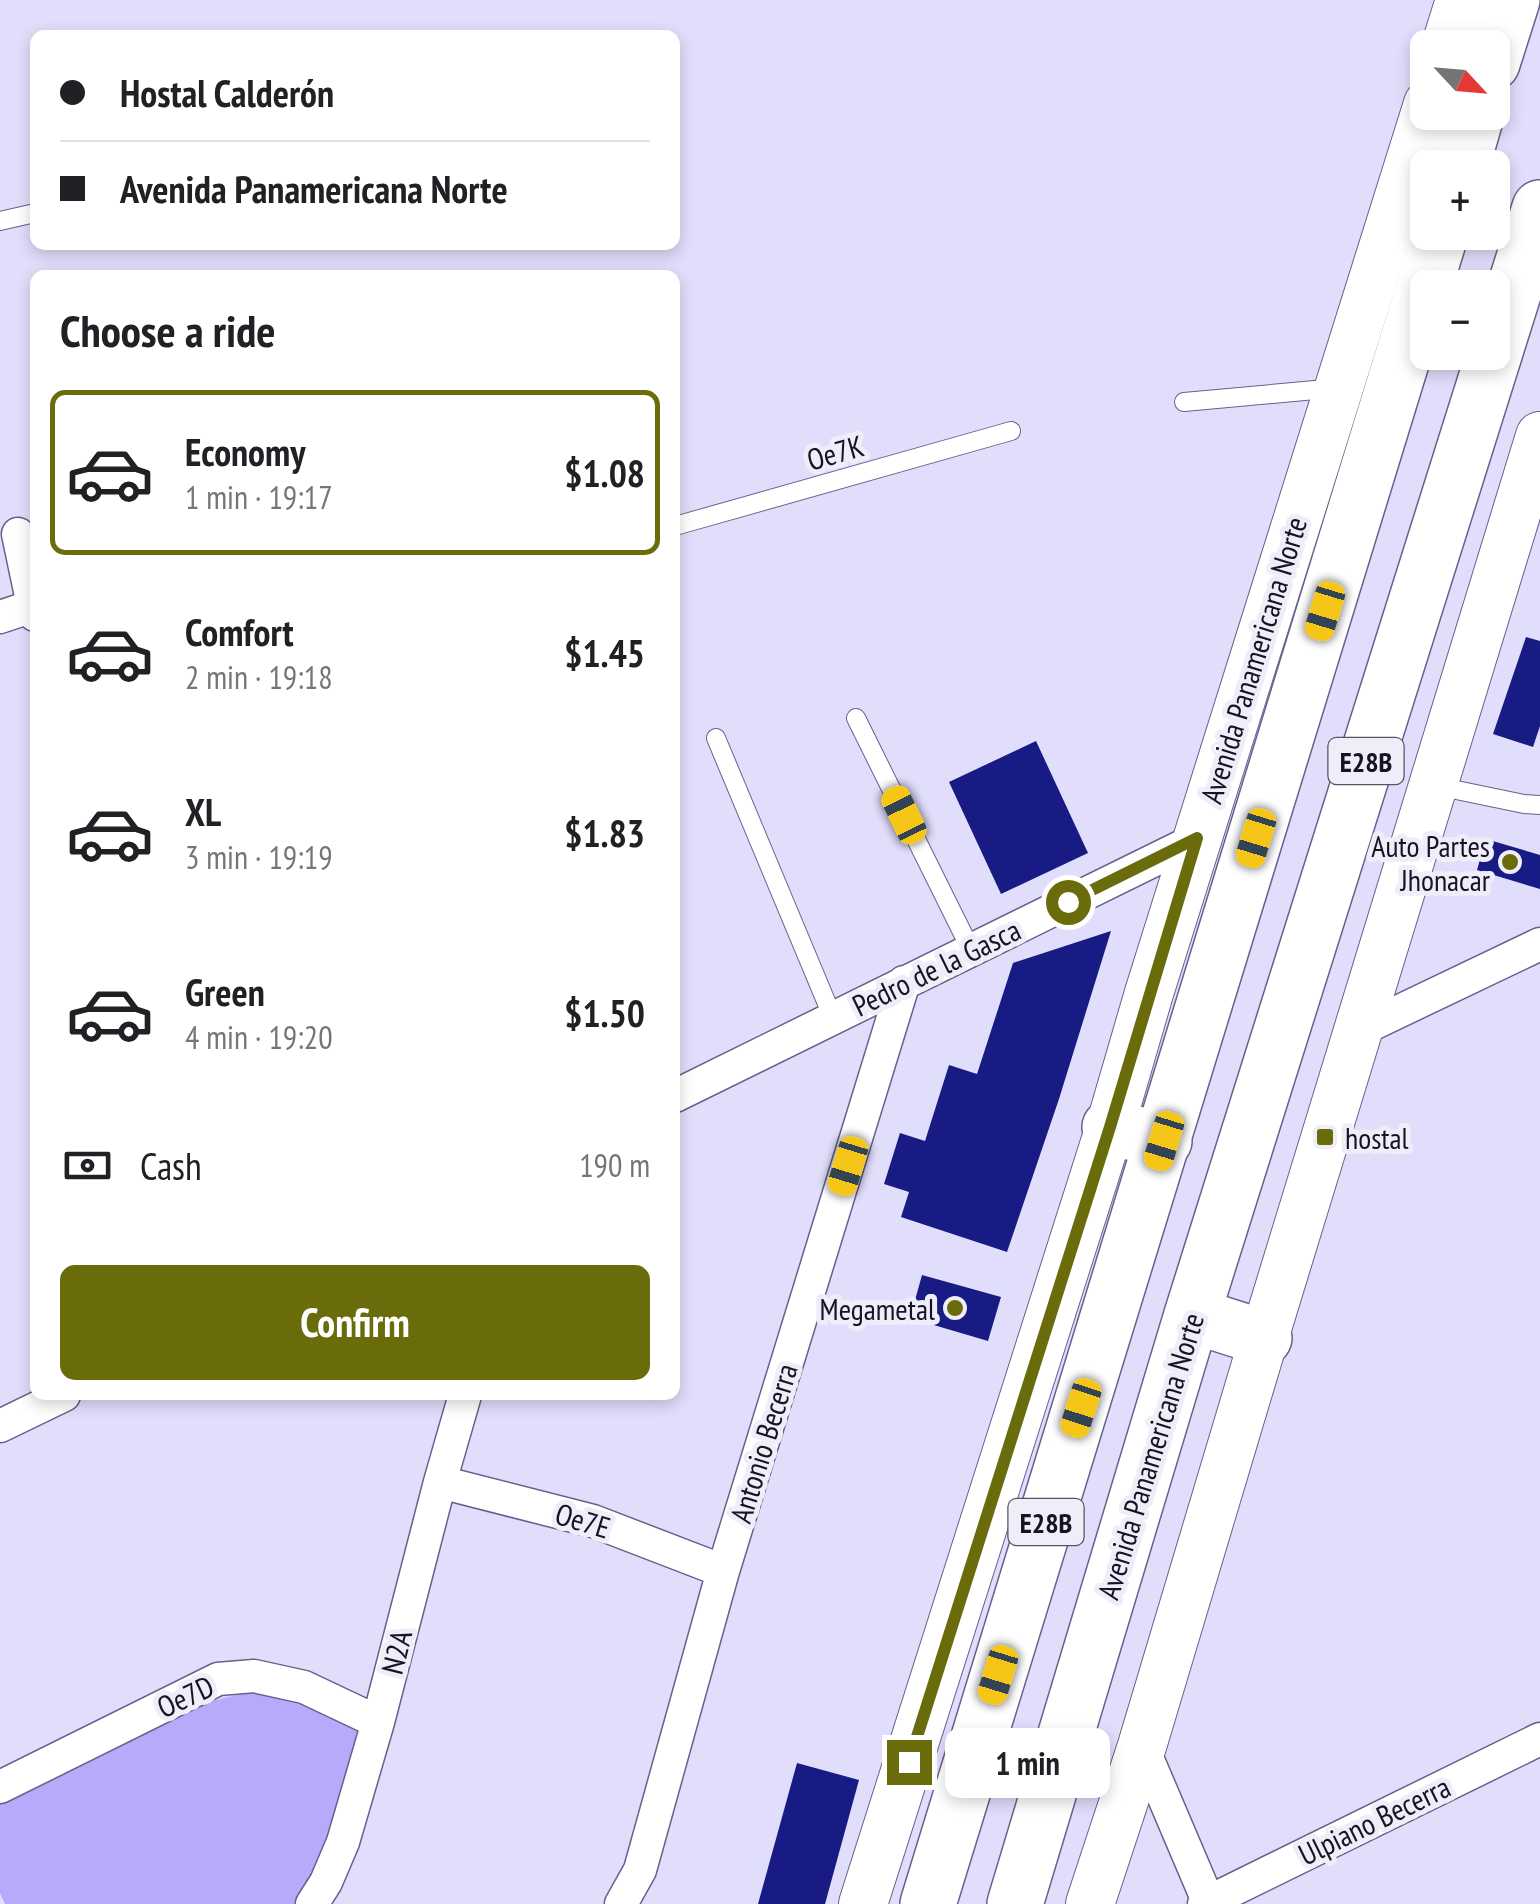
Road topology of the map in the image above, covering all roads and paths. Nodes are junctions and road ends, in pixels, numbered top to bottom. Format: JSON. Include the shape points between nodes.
{"nodes":[{"id":1,"x":1460,"y":0,"type":"edge"},
{"id":2,"x":1512,"y":0,"type":"edge"},
{"id":3,"x":1451,"y":30,"type":"edge"},
{"id":4,"x":1502,"y":30,"type":"edge"},
{"id":5,"x":1420,"y":130,"type":"edge"},
{"id":6,"x":1540,"y":208,"type":"edge"},
{"id":7,"x":30,"y":214,"type":"edge"},
{"id":8,"x":0,"y":221,"type":"edge"},
{"id":9,"x":1436,"y":250,"type":"edge"},
{"id":10,"x":1338,"y":388,"type":"junction"},
{"id":11,"x":1184,"y":402,"type":"dead end"},
{"id":12,"x":1011,"y":431,"type":"dead end"},
{"id":13,"x":1540,"y":436,"type":"edge"},
{"id":14,"x":680,"y":525,"type":"edge"},
{"id":15,"x":18,"y":534,"type":"dead end"},
{"id":16,"x":30,"y":591,"type":"edge"},
{"id":17,"x":30,"y":611,"type":"edge"},
{"id":18,"x":0,"y":617,"type":"edge"},
{"id":19,"x":856,"y":718,"type":"dead end"},
{"id":20,"x":716,"y":738,"type":"dead end"},
{"id":21,"x":1433,"y":785,"type":"junction"},
{"id":22,"x":1540,"y":805,"type":"edge"},
{"id":23,"x":1197,"y":838,"type":"junction"},
{"id":24,"x":1540,"y":944,"type":"edge"},
{"id":25,"x":971,"y":950,"type":"junction"},
{"id":26,"x":904,"y":982,"type":"junction"},
{"id":27,"x":833,"y":1018,"type":"junction"},
{"id":28,"x":1358,"y":1031,"type":"junction"},
{"id":29,"x":680,"y":1094,"type":"edge"},
{"id":30,"x":1110,"y":1127,"type":"junction"},
{"id":31,"x":1164,"y":1141,"type":"junction"},
{"id":32,"x":1192,"y":1315,"type":"junction"},
{"id":33,"x":1264,"y":1338,"type":"junction"},
{"id":34,"x":54,"y":1400,"type":"edge"},
{"id":35,"x":464,"y":1400,"type":"edge"},
{"id":36,"x":0,"y":1426,"type":"edge"},
{"id":37,"x":440,"y":1482,"type":"junction"},
{"id":38,"x":724,"y":1571,"type":"junction"},
{"id":39,"x":378,"y":1722,"type":"junction"},
{"id":40,"x":1540,"y":1739,"type":"edge"},
{"id":41,"x":1142,"y":1746,"type":"junction"},
{"id":42,"x":0,"y":1787,"type":"edge"},
{"id":43,"x":1206,"y":1903,"type":"edge"},
{"id":44,"x":312,"y":1904,"type":"edge"},
{"id":45,"x":621,"y":1904,"type":"edge"},
{"id":46,"x":863,"y":1904,"type":"edge"},
{"id":47,"x":928,"y":1904,"type":"edge"},
{"id":48,"x":1016,"y":1904,"type":"edge"},
{"id":49,"x":1090,"y":1904,"type":"edge"}],
"edges":[{"from":1,"to":3,"type":"main road"},
{"from":2,"to":4,"type":"highway"},
{"from":5,"to":10,"type":"main road","name":"Avenida Panamericana Norte"},
{"from":6,"to":32,"type":"highway","name":"Avenida Panamericana Norte","number":"E28B"},
{"from":7,"to":8,"type":"lane"},
{"from":9,"to":31,"type":"highway","name":"Avenida Panamericana Norte","number":"E28B"},
{"from":10,"to":11,"type":"lane"},
{"from":10,"to":23,"type":"main road","name":"Avenida Panamericana Norte"},
{"from":12,"to":14,"type":"lane","name":"Oe7K"},
{"from":13,"to":21,"type":"main road"},
{"from":15,"to":16,"type":"street"},
{"from":17,"to":18,"type":"street"},
{"from":19,"to":25,"type":"lane"},
{"from":20,"to":27,"type":"lane"},
{"from":21,"to":22,"type":"lane"},
{"from":21,"to":28,"type":"main road"},
{"from":23,"to":25,"type":"street","name":"Pedro de la Gasca"},
{"from":23,"to":30,"type":"main road","name":"Avenida Panamericana Norte"},
{"from":24,"to":28,"type":"street"},
{"from":25,"to":26,"type":"street","name":"Pedro de la Gasca"},
{"from":26,"to":27,"type":"street","name":"Pedro de la Gasca"},
{"from":26,"to":38,"type":"street","name":"Antonio Becerra"},
{"from":27,"to":29,"type":"street","name":"Pedro de la Gasca"},
{"from":28,"to":33,"type":"main road"},
{"from":30,"to":31,"type":"highway"},
{"from":30,"to":46,"type":"main road","name":"Avenida Panamericana Norte"},
{"from":31,"to":47,"type":"highway","name":"Avenida Panamericana Norte","number":"E28B"},
{"from":32,"to":33,"type":"highway"},
{"from":32,"to":48,"type":"highway","name":"Avenida Panamericana Norte","number":"E28B"},
{"from":33,"to":41,"type":"main road"},
{"from":34,"to":36,"type":"street"},
{"from":35,"to":37,"type":"street","name":"N2A"},
{"from":37,"to":38,"type":"street","name":"Oe7E","via":[[593,1521]]},
{"from":37,"to":39,"type":"street","name":"N2A"},
{"from":38,"to":45,"type":"street","name":"Antonio Becerra","via":[[640,1870]]},
{"from":39,"to":42,"type":"street","name":"Oe7D","via":[[304,1687],[254,1676],[218,1679]]},
{"from":39,"to":44,"type":"street","name":"N2A","via":[[342,1842]]},
{"from":40,"to":43,"type":"street","name":"Ulpiano Becerra"},
{"from":41,"to":43,"type":"street","name":"Ulpiano Becerra"},
{"from":41,"to":49,"type":"main road"}]}
